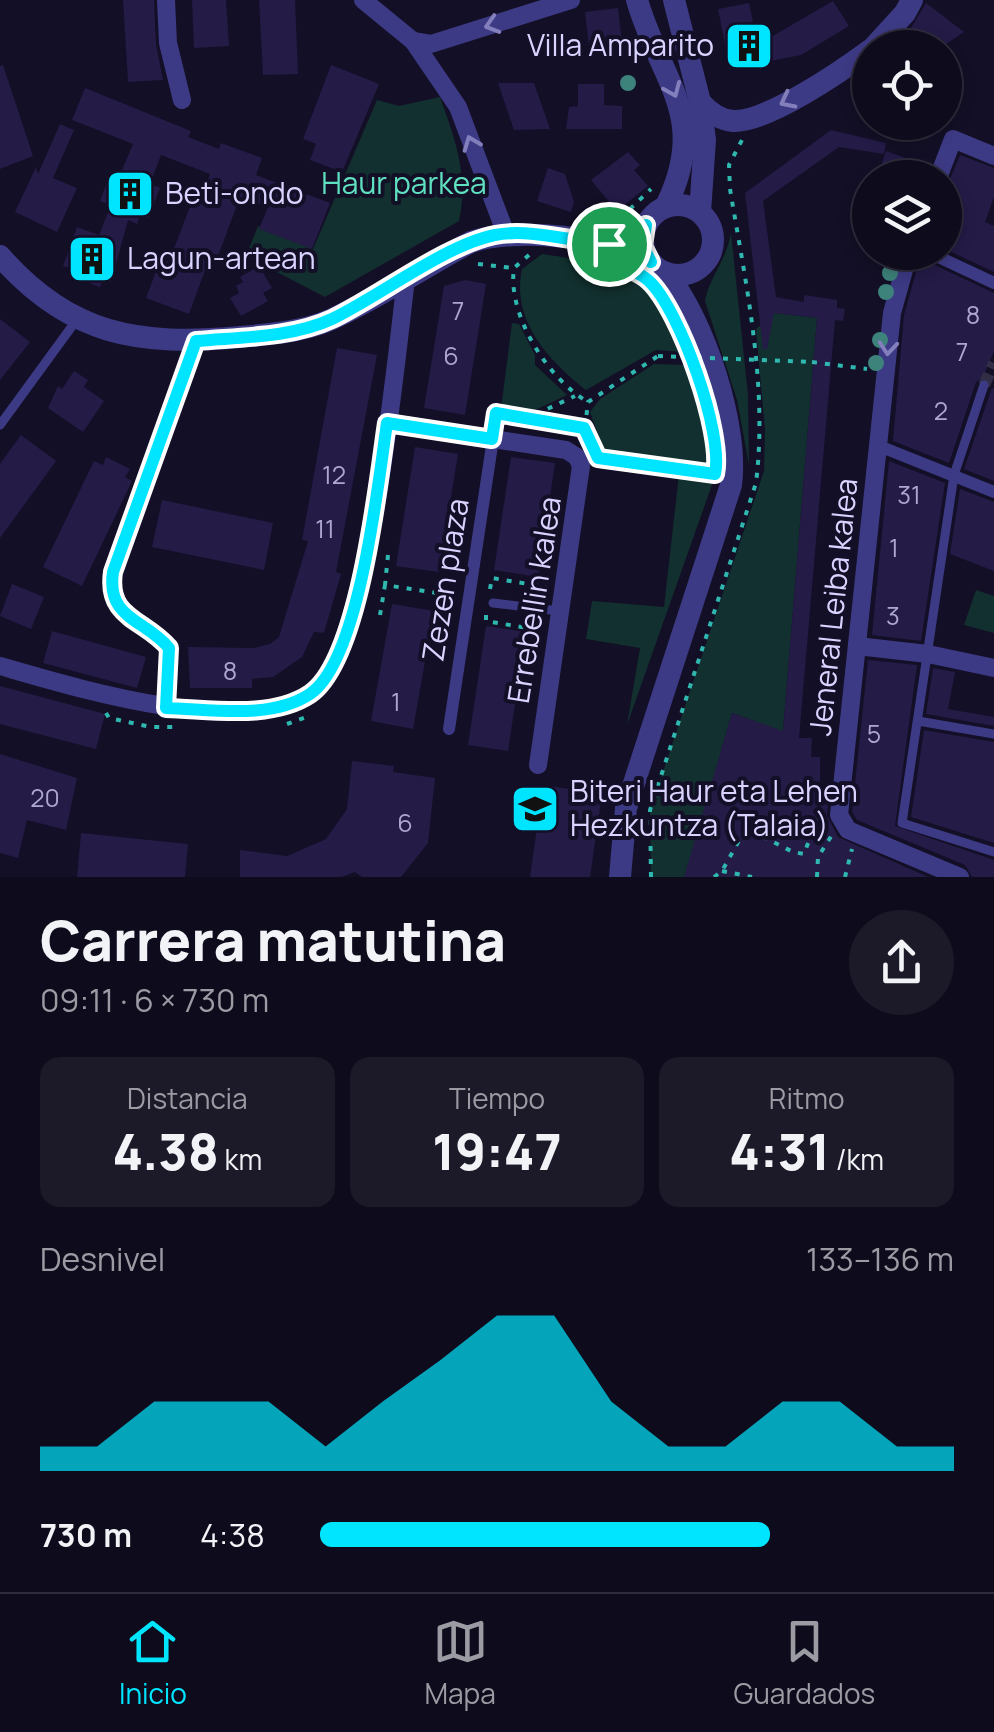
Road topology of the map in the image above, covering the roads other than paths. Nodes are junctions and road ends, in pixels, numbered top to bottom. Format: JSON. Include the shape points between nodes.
{"nodes":[{"id":1,"x":166,"y":0,"type":"edge"},
{"id":2,"x":364,"y":0,"type":"edge"},
{"id":3,"x":571,"y":0,"type":"edge"},
{"id":4,"x":636,"y":0,"type":"edge"},
{"id":5,"x":674,"y":0,"type":"edge"},
{"id":6,"x":912,"y":0,"type":"edge"},
{"id":7,"x":545,"y":4,"type":"edge"},
{"id":8,"x":889,"y":30,"type":"edge"},
{"id":9,"x":413,"y":41,"type":"junction"},
{"id":10,"x":852,"y":64,"type":"edge"},
{"id":11,"x":182,"y":100,"type":"dead end"},
{"id":12,"x":700,"y":102,"type":"junction"},
{"id":13,"x":994,"y":156,"type":"edge"},
{"id":14,"x":945,"y":160,"type":"edge"},
{"id":15,"x":666,"y":206,"type":"junction"},
{"id":16,"x":700,"y":212,"type":"junction"},
{"id":17,"x":646,"y":225,"type":"junction"},
{"id":18,"x":506,"y":234,"type":"junction"},
{"id":19,"x":609,"y":244,"type":"junction"},
{"id":20,"x":0,"y":256,"type":"edge"},
{"id":21,"x":658,"y":268,"type":"junction"},
{"id":22,"x":962,"y":268,"type":"edge"},
{"id":23,"x":698,"y":269,"type":"junction"},
{"id":24,"x":904,"y":270,"type":"edge"},
{"id":25,"x":406,"y":279,"type":"junction"},
{"id":26,"x":994,"y":283,"type":"edge"},
{"id":27,"x":78,"y":318,"type":"junction"},
{"id":28,"x":692,"y":318,"type":"junction"},
{"id":29,"x":196,"y":341,"type":"junction"},
{"id":30,"x":984,"y":384,"type":"dead end"},
{"id":31,"x":387,"y":423,"type":"junction"},
{"id":32,"x":0,"y":425,"type":"edge"},
{"id":33,"x":492,"y":439,"type":"junction"},
{"id":34,"x":880,"y":446,"type":"junction"},
{"id":35,"x":150,"y":474,"type":"road end"},
{"id":36,"x":954,"y":475,"type":"junction"},
{"id":37,"x":994,"y":492,"type":"edge"},
{"id":38,"x":113,"y":572,"type":"road end"},
{"id":39,"x":490,"y":605,"type":"road end"},
{"id":40,"x":562,"y":612,"type":"junction"},
{"id":41,"x":857,"y":646,"type":"junction"},
{"id":42,"x":928,"y":654,"type":"junction"},
{"id":43,"x":0,"y":666,"type":"edge"},
{"id":44,"x":994,"y":668,"type":"edge"},
{"id":45,"x":166,"y":708,"type":"junction"},
{"id":46,"x":918,"y":721,"type":"junction"},
{"id":47,"x":449,"y":729,"type":"dead end"},
{"id":48,"x":994,"y":734,"type":"edge"},
{"id":49,"x":538,"y":766,"type":"dead end"},
{"id":50,"x":994,"y":852,"type":"edge"},
{"id":51,"x":620,"y":877,"type":"edge"},
{"id":52,"x":960,"y":877,"type":"edge"}],
"edges":[{"from":1,"to":11,"type":"street"},
{"from":2,"to":9,"type":"street"},
{"from":3,"to":7,"type":"street"},
{"from":4,"to":15,"type":"street","one_way":true,"via":[[686,130],[684,160]]},
{"from":5,"to":12,"type":"street"},
{"from":6,"to":8,"type":"street"},
{"from":7,"to":9,"type":"street","one_way":true,"via":[[431,44]]},
{"from":18,"to":9,"type":"street","one_way":true,"via":[[458,107]]},
{"from":10,"to":12,"type":"street","one_way":true,"via":[[755,118],[725,120]]},
{"from":12,"to":16,"type":"street"},
{"from":13,"to":14,"type":"street","via":[[953,139]]},
{"from":15,"to":16,"type":"street","via":[[684,204]]},
{"from":15,"to":17,"type":"street"},
{"from":16,"to":23,"type":"street","via":[[714,241]]},
{"from":17,"to":19,"type":"street"},
{"from":17,"to":21,"type":"street","via":[[643,246]]},
{"from":18,"to":19,"type":"street"},
{"from":18,"to":25,"type":"street","via":[[471,242]]},
{"from":19,"to":21,"type":"street"},
{"from":20,"to":27,"type":"street","via":[[44,300]]},
{"from":21,"to":23,"type":"street","via":[[683,275]]},
{"from":21,"to":28,"type":"street"},
{"from":22,"to":26,"type":"street"},
{"from":23,"to":28,"type":"street"},
{"from":24,"to":34,"type":"street","name":"Jeneral Leiba kalea","one_way":true,"via":[[892,312]]},
{"from":25,"to":29,"type":"street","via":[[299,330]]},
{"from":25,"to":31,"type":"street"},
{"from":27,"to":29,"type":"street","via":[[142,340]]},
{"from":27,"to":32,"type":"lane"},
{"from":28,"to":51,"type":"street","via":[[726,406],[731,485],[626,808]]},
{"from":29,"to":35,"type":"lane"},
{"from":30,"to":36,"type":"lane"},
{"from":31,"to":33,"type":"street","name":"Errebellin kalea"},
{"from":31,"to":45,"type":"street","via":[[361,580],[341,650],[323,683],[291,703],[260,710]]},
{"from":33,"to":40,"type":"street","name":"Errebellin kalea","via":[[576,456],[582,474]]},
{"from":33,"to":47,"type":"street","name":"Zezen plaza"},
{"from":34,"to":36,"type":"street"},
{"from":34,"to":41,"type":"street","name":"Jeneral Leiba kalea"},
{"from":36,"to":37,"type":"street"},
{"from":36,"to":42,"type":"lane"},
{"from":38,"to":45,"type":"lane","via":[[110,589],[122,612],[169,648]]},
{"from":39,"to":40,"type":"lane"},
{"from":40,"to":49,"type":"street","name":"Errebellin kalea"},
{"from":41,"to":42,"type":"street"},
{"from":41,"to":52,"type":"street","name":"Jeneral Leiba kalea","via":[[839,816],[844,837]]},
{"from":42,"to":44,"type":"street"},
{"from":42,"to":46,"type":"lane"},
{"from":43,"to":45,"type":"street"},
{"from":46,"to":48,"type":"lane"},
{"from":46,"to":50,"type":"lane","via":[[902,823]]}]}
